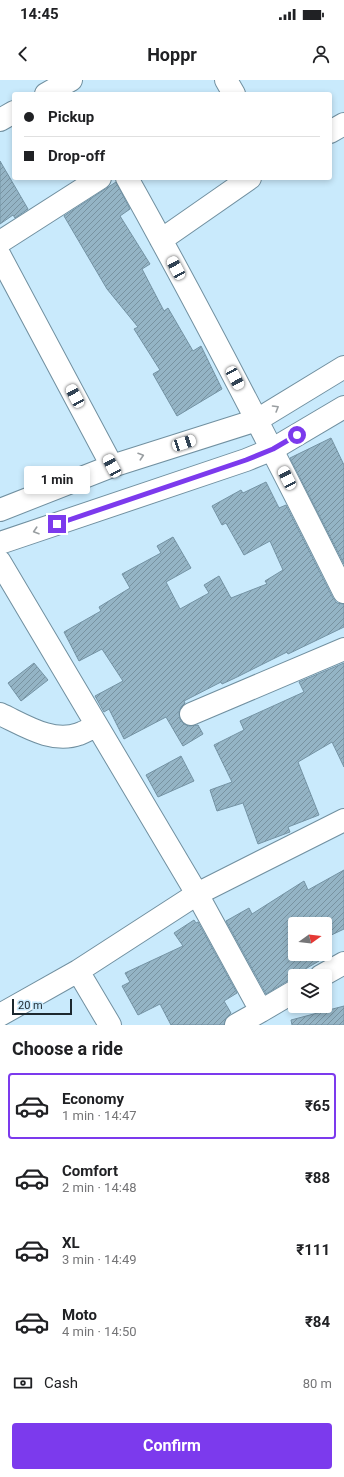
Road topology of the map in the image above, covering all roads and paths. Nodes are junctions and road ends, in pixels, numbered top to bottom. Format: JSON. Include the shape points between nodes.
{"nodes":[{"id":1,"x":71,"y":80,"type":"edge"},
{"id":2,"x":76,"y":80,"type":"edge"},
{"id":3,"x":226,"y":80,"type":"edge"},
{"id":4,"x":50,"y":92,"type":"edge"},
{"id":5,"x":82,"y":92,"type":"edge"},
{"id":6,"x":233,"y":92,"type":"edge"},
{"id":7,"x":12,"y":113,"type":"edge"},
{"id":8,"x":0,"y":120,"type":"edge"},
{"id":9,"x":344,"y":124,"type":"edge"},
{"id":10,"x":332,"y":131,"type":"edge"},
{"id":11,"x":97,"y":180,"type":"edge"},
{"id":12,"x":128,"y":180,"type":"edge"},
{"id":13,"x":247,"y":180,"type":"edge"},
{"id":14,"x":161,"y":240,"type":"junction"},
{"id":15,"x":0,"y":242,"type":"edge"},
{"id":16,"x":0,"y":256,"type":"edge"},
{"id":17,"x":344,"y":367,"type":"edge"},
{"id":18,"x":344,"y":407,"type":"edge"},
{"id":19,"x":257,"y":420,"type":"junction"},
{"id":20,"x":273,"y":449,"type":"junction"},
{"id":21,"x":112,"y":466,"type":"junction"},
{"id":22,"x":0,"y":510,"type":"edge"},
{"id":23,"x":0,"y":543,"type":"edge"},
{"id":24,"x":0,"y":562,"type":"edge"},
{"id":25,"x":344,"y":592,"type":"edge"},
{"id":26,"x":344,"y":649,"type":"edge"},
{"id":27,"x":0,"y":714,"type":"edge"},
{"id":28,"x":191,"y":714,"type":"dead end"},
{"id":29,"x":96,"y":726,"type":"junction"},
{"id":30,"x":344,"y":820,"type":"edge"},
{"id":31,"x":197,"y":894,"type":"junction"},
{"id":32,"x":344,"y":963,"type":"edge"},
{"id":33,"x":332,"y":970,"type":"edge"},
{"id":34,"x":78,"y":971,"type":"junction"},
{"id":35,"x":288,"y":995,"type":"edge"},
{"id":36,"x":261,"y":1011,"type":"junction"},
{"id":37,"x":0,"y":1015,"type":"edge"},
{"id":38,"x":110,"y":1025,"type":"edge"},
{"id":39,"x":236,"y":1025,"type":"edge"}],
"edges":[{"from":1,"to":4,"type":"street"},
{"from":2,"to":5,"type":"street"},
{"from":3,"to":6,"type":"street"},
{"from":7,"to":8,"type":"street"},
{"from":9,"to":10,"type":"street"},
{"from":11,"to":15,"type":"street"},
{"from":12,"to":14,"type":"street"},
{"from":13,"to":14,"type":"street"},
{"from":14,"to":19,"type":"street"},
{"from":16,"to":21,"type":"street"},
{"from":19,"to":17,"type":"street","one_way":true},
{"from":18,"to":20,"type":"street"},
{"from":19,"to":20,"type":"street"},
{"from":21,"to":19,"type":"street","one_way":true},
{"from":20,"to":23,"type":"street","one_way":true},
{"from":20,"to":25,"type":"street"},
{"from":21,"to":22,"type":"street"},
{"from":24,"to":29,"type":"street"},
{"from":26,"to":28,"type":"street"},
{"from":27,"to":29,"type":"street","via":[[44,735],[62,737],[78,734]]},
{"from":29,"to":31,"type":"street"},
{"from":30,"to":31,"type":"street"},
{"from":31,"to":34,"type":"street"},
{"from":31,"to":36,"type":"street"},
{"from":32,"to":33,"type":"street"},
{"from":34,"to":37,"type":"street"},
{"from":34,"to":38,"type":"street"},
{"from":35,"to":36,"type":"street"},
{"from":36,"to":39,"type":"street"}]}
